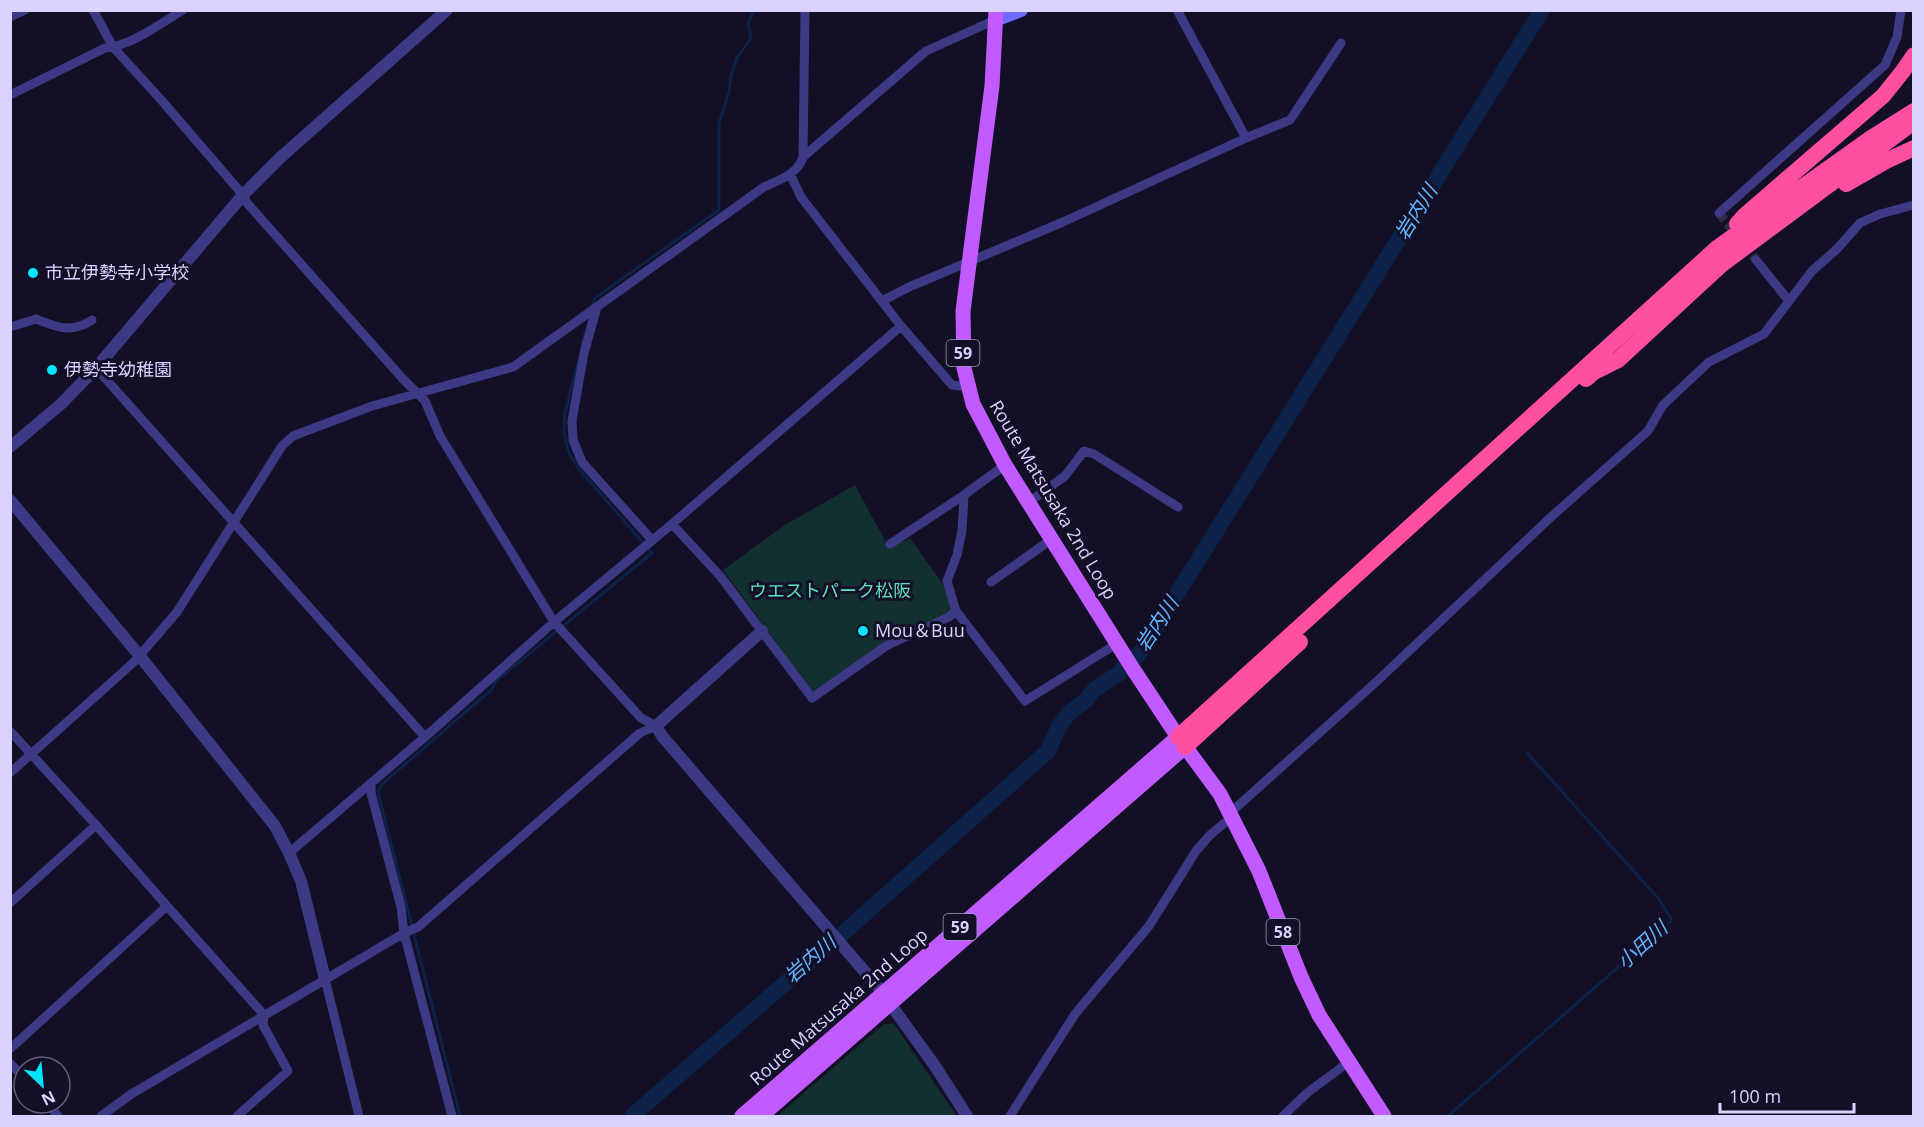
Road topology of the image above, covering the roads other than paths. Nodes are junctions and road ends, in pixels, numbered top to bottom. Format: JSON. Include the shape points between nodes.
{"nodes":[{"id":1,"x":25,"y":10,"type":"edge"},
{"id":2,"x":93,"y":10,"type":"edge"},
{"id":3,"x":183,"y":10,"type":"edge"},
{"id":4,"x":447,"y":10,"type":"edge"},
{"id":5,"x":805,"y":10,"type":"edge"},
{"id":6,"x":1021,"y":10,"type":"edge"},
{"id":7,"x":1177,"y":10,"type":"edge"},
{"id":8,"x":1901,"y":10,"type":"edge"},
{"id":9,"x":996,"y":15,"type":"edge"},
{"id":10,"x":10,"y":17,"type":"edge"},
{"id":11,"x":1341,"y":43,"type":"dead end"},
{"id":12,"x":113,"y":47,"type":"junction"},
{"id":13,"x":1914,"y":55,"type":"edge"},
{"id":14,"x":10,"y":94,"type":"edge"},
{"id":15,"x":1914,"y":111,"type":"edge"},
{"id":16,"x":1914,"y":122,"type":"edge"},
{"id":17,"x":1246,"y":138,"type":"junction"},
{"id":18,"x":1914,"y":148,"type":"edge"},
{"id":19,"x":803,"y":157,"type":"junction"},
{"id":20,"x":790,"y":174,"type":"junction"},
{"id":21,"x":243,"y":195,"type":"junction"},
{"id":22,"x":1805,"y":203,"type":"junction"},
{"id":23,"x":1914,"y":205,"type":"edge"},
{"id":24,"x":1719,"y":213,"type":"dead end"},
{"id":25,"x":1717,"y":248,"type":"junction"},
{"id":26,"x":1756,"y":260,"type":"tunnel mouth"},
{"id":27,"x":969,"y":262,"type":"junction"},
{"id":28,"x":1789,"y":301,"type":"junction"},
{"id":29,"x":882,"y":302,"type":"junction"},
{"id":30,"x":593,"y":310,"type":"junction"},
{"id":31,"x":92,"y":320,"type":"dead end"},
{"id":32,"x":902,"y":326,"type":"junction"},
{"id":33,"x":10,"y":327,"type":"edge"},
{"id":34,"x":96,"y":368,"type":"junction"},
{"id":35,"x":968,"y":387,"type":"junction"},
{"id":36,"x":419,"y":393,"type":"junction"},
{"id":37,"x":10,"y":447,"type":"edge"},
{"id":38,"x":1005,"y":465,"type":"junction"},
{"id":39,"x":964,"y":495,"type":"junction"},
{"id":40,"x":10,"y":500,"type":"edge"},
{"id":41,"x":1029,"y":502,"type":"junction"},
{"id":42,"x":1178,"y":507,"type":"dead end"},
{"id":43,"x":235,"y":523,"type":"junction"},
{"id":44,"x":672,"y":524,"type":"junction"},
{"id":45,"x":1052,"y":539,"type":"junction"},
{"id":46,"x":648,"y":544,"type":"junction"},
{"id":47,"x":890,"y":544,"type":"dead end"},
{"id":48,"x":991,"y":582,"type":"dead end"},
{"id":49,"x":956,"y":611,"type":"junction"},
{"id":50,"x":555,"y":624,"type":"junction"},
{"id":51,"x":762,"y":631,"type":"junction"},
{"id":52,"x":1117,"y":651,"type":"junction"},
{"id":53,"x":139,"y":655,"type":"junction"},
{"id":54,"x":656,"y":726,"type":"junction"},
{"id":55,"x":10,"y":731,"type":"edge"},
{"id":56,"x":425,"y":736,"type":"junction"},
{"id":57,"x":1182,"y":742,"type":"junction"},
{"id":58,"x":32,"y":755,"type":"junction"},
{"id":59,"x":10,"y":773,"type":"edge"},
{"id":60,"x":371,"y":783,"type":"junction"},
{"id":61,"x":1231,"y":815,"type":"junction"},
{"id":62,"x":96,"y":825,"type":"junction"},
{"id":63,"x":290,"y":853,"type":"junction"},
{"id":64,"x":10,"y":903,"type":"edge"},
{"id":65,"x":167,"y":906,"type":"junction"},
{"id":66,"x":406,"y":933,"type":"junction"},
{"id":67,"x":325,"y":979,"type":"junction"},
{"id":68,"x":887,"y":999,"type":"junction"},
{"id":69,"x":264,"y":1015,"type":"junction"},
{"id":70,"x":10,"y":1049,"type":"edge"},
{"id":71,"x":1350,"y":1061,"type":"junction"},
{"id":72,"x":101,"y":1116,"type":"edge"},
{"id":73,"x":237,"y":1116,"type":"edge"},
{"id":74,"x":359,"y":1116,"type":"edge"},
{"id":75,"x":452,"y":1116,"type":"edge"},
{"id":76,"x":742,"y":1116,"type":"edge"},
{"id":77,"x":761,"y":1116,"type":"edge"},
{"id":78,"x":967,"y":1116,"type":"edge"},
{"id":79,"x":1010,"y":1116,"type":"edge"},
{"id":80,"x":1283,"y":1116,"type":"edge"},
{"id":81,"x":1384,"y":1116,"type":"edge"}],
"edges":[{"from":1,"to":10,"type":"street"},
{"from":2,"to":12,"type":"street"},
{"from":3,"to":12,"type":"street"},
{"from":4,"to":21,"type":"street"},
{"from":5,"to":19,"type":"street"},
{"from":6,"to":9,"type":"main road"},
{"from":7,"to":17,"type":"street"},
{"from":8,"to":24,"type":"street","via":[[1897,37],[1885,65]]},
{"from":9,"to":19,"type":"street","via":[[926,51]]},
{"from":9,"to":27,"type":"main road","name":"Route Matsusaka 2nd Loop","number":"59","via":[[992,86]]},
{"from":11,"to":17,"type":"street","via":[[1290,120]]},
{"from":12,"to":14,"type":"street"},
{"from":12,"to":21,"type":"street"},
{"from":13,"to":25,"type":"highway","via":[[1883,96],[1744,216]]},
{"from":15,"to":25,"type":"highway"},
{"from":16,"to":22,"type":"highway"},
{"from":17,"to":27,"type":"street"},
{"from":18,"to":22,"type":"highway"},
{"from":19,"to":20,"type":"street"},
{"from":20,"to":29,"type":"street","via":[[801,197]]},
{"from":20,"to":30,"type":"street","via":[[764,187]]},
{"from":21,"to":34,"type":"street"},
{"from":21,"to":36,"type":"street","via":[[403,380]]},
{"from":22,"to":57,"type":"highway","via":[[1721,265],[1618,360],[1594,372]]},
{"from":23,"to":28,"type":"street","via":[[1860,223],[1812,271]]},
{"from":25,"to":57,"type":"highway"},
{"from":26,"to":28,"type":"street"},
{"from":27,"to":29,"type":"street"},
{"from":27,"to":35,"type":"main road","name":"Route Matsusaka 2nd Loop","number":"59","via":[[963,328]]},
{"from":28,"to":61,"type":"street","via":[[1764,334],[1709,362],[1663,405],[1635,444],[1551,517]]},
{"from":29,"to":32,"type":"street"},
{"from":30,"to":36,"type":"street","via":[[513,367]]},
{"from":30,"to":46,"type":"street","via":[[572,421],[573,440],[582,462]]},
{"from":31,"to":33,"type":"street","via":[[83,326],[60,328],[36,319]]},
{"from":32,"to":35,"type":"street","via":[[952,386]]},
{"from":32,"to":44,"type":"street"},
{"from":34,"to":37,"type":"street"},
{"from":34,"to":43,"type":"street"},
{"from":35,"to":38,"type":"main road","name":"Route Matsusaka 2nd Loop","number":"59","via":[[976,411]]},
{"from":36,"to":43,"type":"street","via":[[293,436],[282,446]]},
{"from":36,"to":50,"type":"street","via":[[440,436]]},
{"from":38,"to":39,"type":"street"},
{"from":38,"to":41,"type":"main road","name":"Route Matsusaka 2nd Loop","number":"59"},
{"from":39,"to":47,"type":"street"},
{"from":39,"to":49,"type":"street","via":[[959,544],[947,581]]},
{"from":40,"to":53,"type":"street"},
{"from":41,"to":42,"type":"street","via":[[1065,477],[1084,451]]},
{"from":41,"to":45,"type":"main road","name":"Route Matsusaka 2nd Loop","number":"59"},
{"from":43,"to":53,"type":"street","via":[[177,612]]},
{"from":43,"to":56,"type":"street"},
{"from":44,"to":46,"type":"street"},
{"from":44,"to":51,"type":"street","via":[[721,577]]},
{"from":45,"to":48,"type":"street"},
{"from":45,"to":52,"type":"main road","name":"Route Matsusaka 2nd Loop","number":"59"},
{"from":46,"to":50,"type":"street"},
{"from":49,"to":51,"type":"street","via":[[886,646],[812,698]]},
{"from":49,"to":52,"type":"street","via":[[1026,701]]},
{"from":50,"to":54,"type":"street","via":[[641,718]]},
{"from":50,"to":56,"type":"street"},
{"from":51,"to":54,"type":"street"},
{"from":52,"to":57,"type":"main road","name":"Route Matsusaka 2nd Loop","number":"59"},
{"from":53,"to":58,"type":"street"},
{"from":53,"to":63,"type":"street","via":[[275,825]]},
{"from":54,"to":66,"type":"street","via":[[640,734],[418,927]]},
{"from":54,"to":68,"type":"street"},
{"from":55,"to":58,"type":"street"},
{"from":56,"to":60,"type":"street"},
{"from":57,"to":61,"type":"main road","number":"58"},
{"from":57,"to":68,"type":"main road","name":"Route Matsusaka 2nd Loop","number":"59"},
{"from":58,"to":59,"type":"street"},
{"from":58,"to":62,"type":"street"},
{"from":60,"to":63,"type":"street"},
{"from":60,"to":66,"type":"street"},
{"from":61,"to":71,"type":"main road","number":"58","via":[[1259,871],[1319,1015]]},
{"from":61,"to":79,"type":"street","via":[[1196,851],[1149,926],[1075,1014]]},
{"from":62,"to":64,"type":"street"},
{"from":62,"to":65,"type":"street"},
{"from":63,"to":67,"type":"street","via":[[301,881]]},
{"from":65,"to":69,"type":"street"},
{"from":65,"to":70,"type":"street"},
{"from":66,"to":67,"type":"street"},
{"from":66,"to":75,"type":"street"},
{"from":67,"to":69,"type":"street"},
{"from":67,"to":74,"type":"street"},
{"from":68,"to":76,"type":"main road","name":"Route Matsusaka 2nd Loop","number":"59"},
{"from":68,"to":77,"type":"main road","name":"Route Matsusaka 2nd Loop","number":"59"},
{"from":68,"to":78,"type":"street"},
{"from":69,"to":72,"type":"street"},
{"from":69,"to":73,"type":"street","via":[[263,1024],[288,1071]]},
{"from":71,"to":80,"type":"street"},
{"from":71,"to":81,"type":"main road","number":"58"}]}
